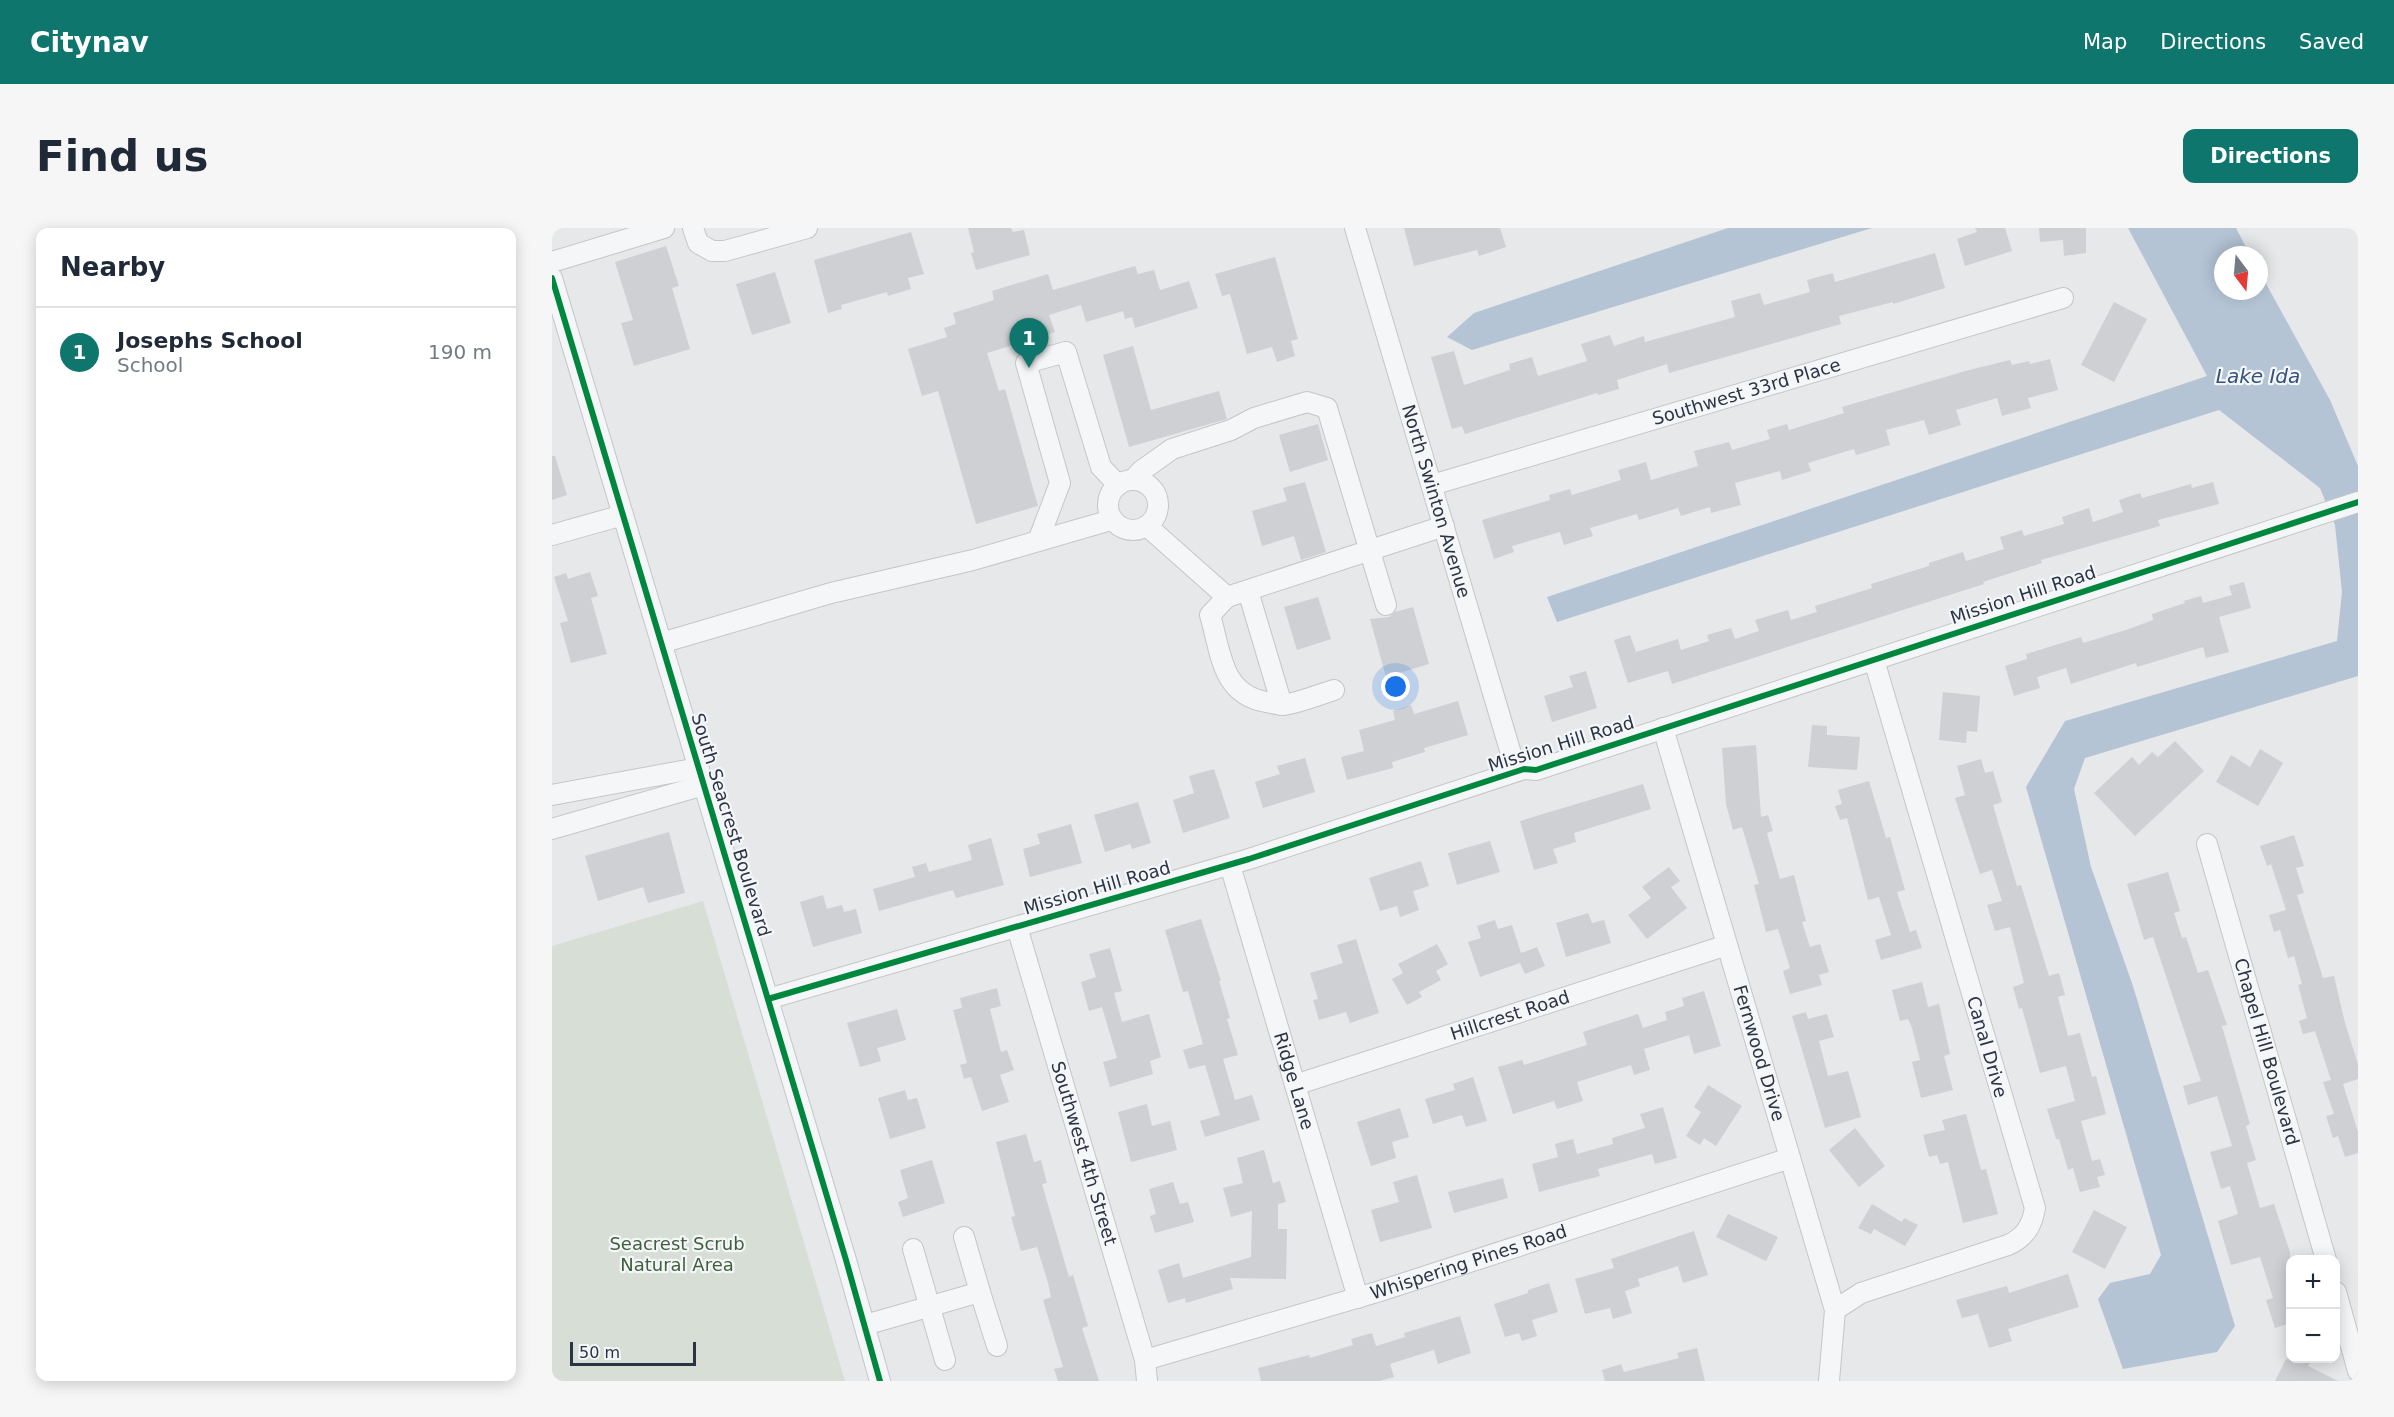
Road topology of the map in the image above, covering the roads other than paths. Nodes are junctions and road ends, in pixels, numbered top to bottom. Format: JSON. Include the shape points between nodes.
{"nodes":[{"id":1,"x":664,"y":228,"type":"edge"},
{"id":2,"x":693,"y":228,"type":"edge"},
{"id":3,"x":807,"y":228,"type":"edge"},
{"id":4,"x":1355,"y":228,"type":"edge"},
{"id":5,"x":552,"y":262,"type":"edge"},
{"id":6,"x":552,"y":278,"type":"edge"},
{"id":7,"x":2062,"y":298,"type":"dead end"},
{"id":8,"x":1126,"y":483,"type":"junction"},
{"id":9,"x":1432,"y":485,"type":"junction"},
{"id":10,"x":2358,"y":502,"type":"edge"},
{"id":11,"x":623,"y":515,"type":"junction"},
{"id":12,"x":1111,"y":520,"type":"junction"},
{"id":13,"x":1147,"y":526,"type":"junction"},
{"id":14,"x":1444,"y":526,"type":"junction"},
{"id":15,"x":552,"y":535,"type":"edge"},
{"id":16,"x":1038,"y":541,"type":"junction"},
{"id":17,"x":1369,"y":551,"type":"junction"},
{"id":18,"x":1248,"y":591,"type":"junction"},
{"id":19,"x":1227,"y":597,"type":"junction"},
{"id":20,"x":1386,"y":605,"type":"dead end"},
{"id":21,"x":661,"y":643,"type":"junction"},
{"id":22,"x":1874,"y":660,"type":"junction"},
{"id":23,"x":1334,"y":690,"type":"dead end"},
{"id":24,"x":1282,"y":705,"type":"junction"},
{"id":25,"x":1663,"y":728,"type":"junction"},
{"id":26,"x":1524,"y":770,"type":"junction"},
{"id":27,"x":701,"y":776,"type":"junction"},
{"id":28,"x":552,"y":795,"type":"edge"},
{"id":29,"x":552,"y":829,"type":"edge"},
{"id":30,"x":2207,"y":844,"type":"dead end"},
{"id":31,"x":1230,"y":865,"type":"junction"},
{"id":32,"x":1017,"y":927,"type":"junction"},
{"id":33,"x":1727,"y":945,"type":"junction"},
{"id":34,"x":768,"y":999,"type":"junction"},
{"id":35,"x":1295,"y":1085,"type":"junction"},
{"id":36,"x":1790,"y":1158,"type":"junction"},
{"id":37,"x":964,"y":1237,"type":"dead end"},
{"id":38,"x":913,"y":1249,"type":"dead end"},
{"id":39,"x":2325,"y":1255,"type":"edge"},
{"id":40,"x":980,"y":1292,"type":"junction"},
{"id":41,"x":1358,"y":1298,"type":"junction"},
{"id":42,"x":929,"y":1306,"type":"junction"},
{"id":43,"x":2340,"y":1306,"type":"edge"},
{"id":44,"x":1835,"y":1310,"type":"junction"},
{"id":45,"x":865,"y":1325,"type":"junction"},
{"id":46,"x":997,"y":1346,"type":"dead end"},
{"id":47,"x":945,"y":1360,"type":"dead end"},
{"id":48,"x":1145,"y":1360,"type":"junction"},
{"id":49,"x":2358,"y":1371,"type":"edge"},
{"id":50,"x":880,"y":1381,"type":"edge"},
{"id":51,"x":1147,"y":1381,"type":"edge"},
{"id":52,"x":1829,"y":1381,"type":"edge"}],
"edges":[{"from":1,"to":5,"type":"street"},
{"from":2,"to":3,"type":"street","via":[[698,243],[712,251],[725,251]]},
{"from":4,"to":9,"type":"street","name":"North Swinton Avenue"},
{"from":6,"to":11,"type":"street","name":"South Seacrest Boulevard"},
{"from":7,"to":9,"type":"street","name":"Southwest 33rd Place"},
{"from":8,"to":12,"type":"street","via":[[1109,497]]},
{"from":8,"to":13,"type":"street","via":[[1148,485],[1157,498],[1156,513]]},
{"from":8,"to":16,"type":"street","via":[[1101,467],[1066,352],[1026,363],[1060,483]]},
{"from":8,"to":17,"type":"street","via":[[1172,449],[1307,402],[1326,408]]},
{"from":9,"to":14,"type":"street","name":"North Swinton Avenue"},
{"from":10,"to":22,"type":"street","name":"Mission Hill Road"},
{"from":11,"to":15,"type":"street"},
{"from":11,"to":21,"type":"street","name":"South Seacrest Boulevard"},
{"from":12,"to":13,"type":"street","via":[[1125,529]]},
{"from":12,"to":16,"type":"street"},
{"from":13,"to":19,"type":"street"},
{"from":14,"to":17,"type":"street"},
{"from":14,"to":26,"type":"street","name":"North Swinton Avenue","via":[[1512,757]]},
{"from":16,"to":21,"type":"street","via":[[831,593]]},
{"from":17,"to":18,"type":"street"},
{"from":17,"to":20,"type":"street"},
{"from":18,"to":19,"type":"street"},
{"from":18,"to":24,"type":"street"},
{"from":19,"to":24,"type":"street","via":[[1210,615],[1228,677],[1244,696]]},
{"from":21,"to":27,"type":"street","name":"South Seacrest Boulevard"},
{"from":22,"to":25,"type":"street","name":"Mission Hill Road"},
{"from":22,"to":44,"type":"street","name":"Canal Drive","via":[[2034,1208],[2033,1220],[2019,1240],[1861,1293]]},
{"from":23,"to":24,"type":"street"},
{"from":25,"to":26,"type":"street","name":"Mission Hill Road","via":[[1536,770]]},
{"from":25,"to":33,"type":"street","name":"Fernwood Drive"},
{"from":26,"to":31,"type":"street","name":"Mission Hill Road"},
{"from":27,"to":28,"type":"street"},
{"from":27,"to":29,"type":"street"},
{"from":27,"to":34,"type":"street","name":"South Seacrest Boulevard"},
{"from":30,"to":39,"type":"street","name":"Chapel Hill Boulevard"},
{"from":31,"to":32,"type":"street","name":"Mission Hill Road"},
{"from":31,"to":35,"type":"street","name":"Ridge Lane"},
{"from":32,"to":34,"type":"street","name":"Mission Hill Road"},
{"from":32,"to":48,"type":"street","name":"Southwest 4th Street"},
{"from":33,"to":35,"type":"street","name":"Hillcrest Road"},
{"from":33,"to":36,"type":"street","name":"Fernwood Drive"},
{"from":34,"to":45,"type":"street","name":"South Seacrest Boulevard"},
{"from":35,"to":41,"type":"street","name":"Ridge Lane"},
{"from":36,"to":41,"type":"street","name":"Whispering Pines Road"},
{"from":36,"to":44,"type":"street","name":"Fernwood Drive"},
{"from":37,"to":40,"type":"street"},
{"from":38,"to":42,"type":"street"},
{"from":40,"to":42,"type":"street"},
{"from":40,"to":46,"type":"street"},
{"from":41,"to":48,"type":"street","name":"Whispering Pines Road"},
{"from":42,"to":45,"type":"street"},
{"from":42,"to":47,"type":"street"},
{"from":43,"to":49,"type":"street"},
{"from":44,"to":52,"type":"street","name":"Fernwood Drive"},
{"from":45,"to":50,"type":"street","name":"South Seacrest Boulevard"},
{"from":48,"to":51,"type":"street","name":"Southwest 4th Street"}]}
